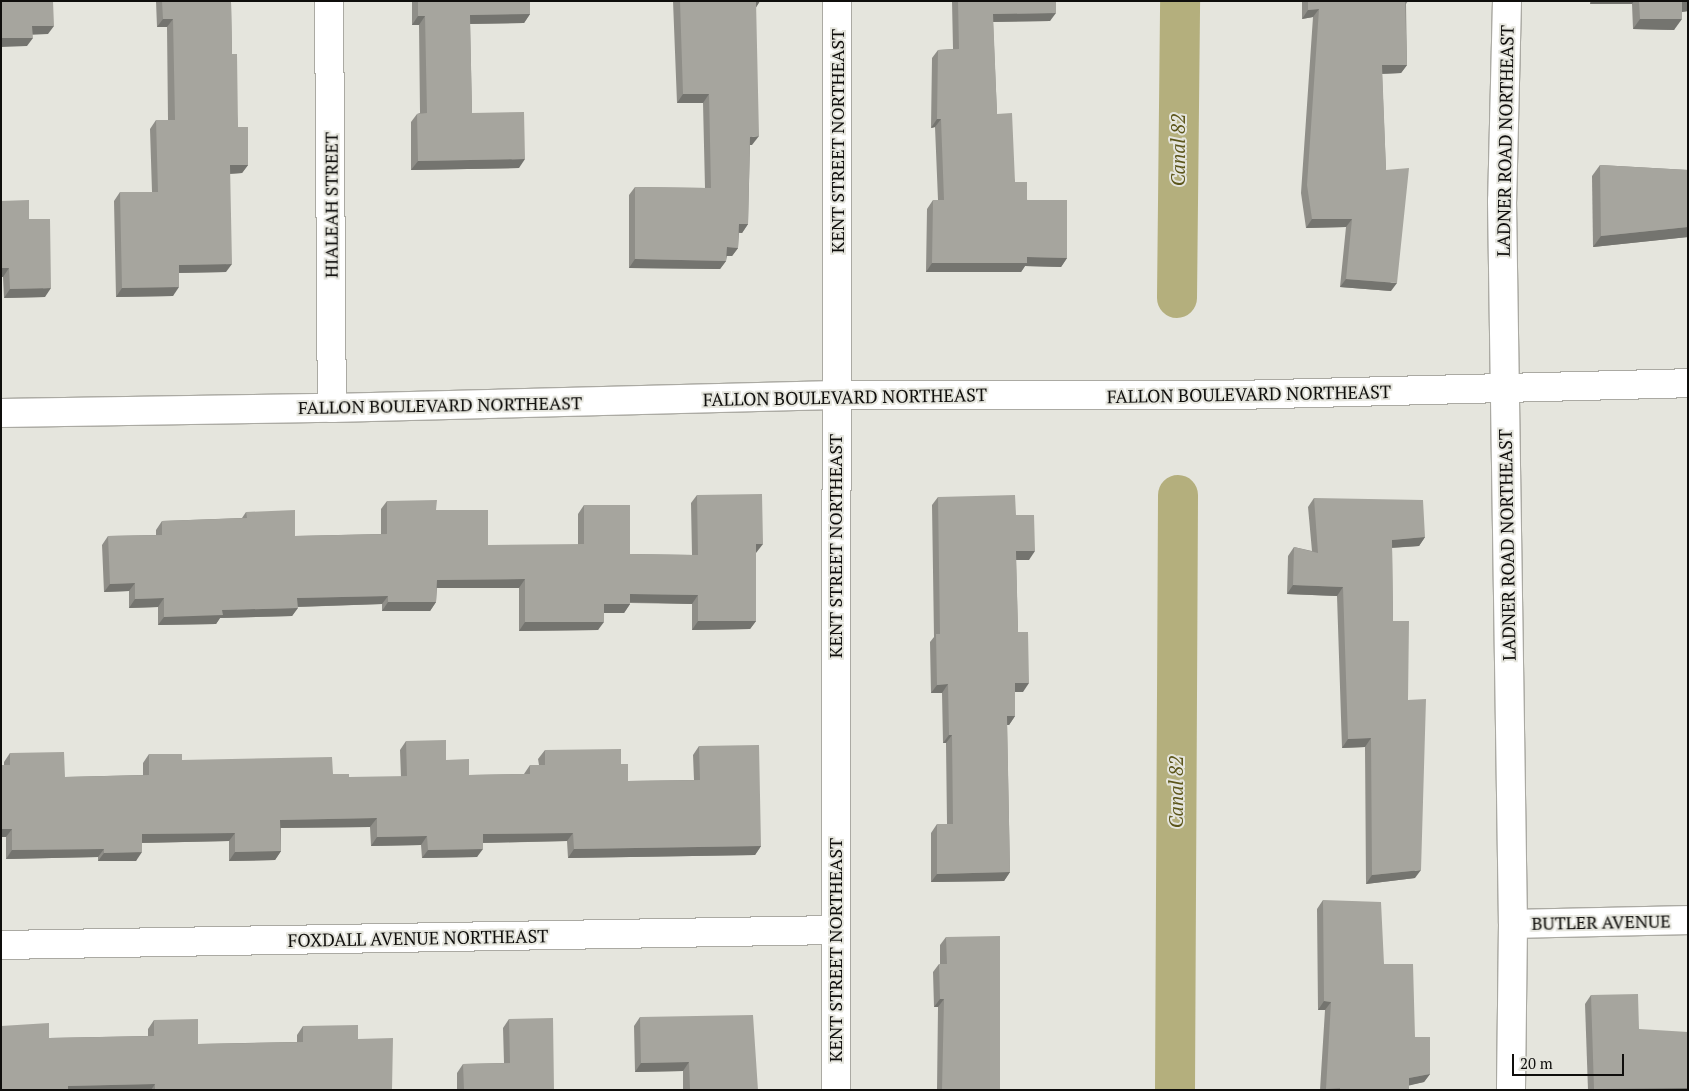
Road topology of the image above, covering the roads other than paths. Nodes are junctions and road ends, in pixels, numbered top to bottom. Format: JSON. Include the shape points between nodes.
{"nodes":[{"id":1,"x":330,"y":1,"type":"edge"},
{"id":2,"x":837,"y":1,"type":"edge"},
{"id":3,"x":1507,"y":1,"type":"edge"},
{"id":4,"x":1688,"y":383,"type":"edge"},
{"id":5,"x":1504,"y":390,"type":"junction"},
{"id":6,"x":836,"y":395,"type":"junction"},
{"id":7,"x":332,"y":408,"type":"junction"},
{"id":8,"x":1,"y":413,"type":"edge"},
{"id":9,"x":1688,"y":920,"type":"edge"},
{"id":10,"x":1513,"y":924,"type":"junction"},
{"id":11,"x":834,"y":930,"type":"junction"},
{"id":12,"x":1,"y":945,"type":"edge"},
{"id":13,"x":836,"y":1090,"type":"edge"},
{"id":14,"x":1511,"y":1090,"type":"edge"}],
"edges":[{"from":1,"to":7,"type":"street","name":"HIALEAH STREET"},
{"from":2,"to":6,"type":"street","name":"KENT STREET NORTHEAST"},
{"from":3,"to":5,"type":"street","name":"LADNER ROAD NORTHEAST","via":[[1502,201]]},
{"from":4,"to":5,"type":"street","name":"FALLON BOULEVARD NORTHEAST"},
{"from":5,"to":6,"type":"street","name":"FALLON BOULEVARD NORTHEAST","via":[[1158,397]]},
{"from":5,"to":10,"type":"street","name":"LADNER ROAD NORTHEAST"},
{"from":6,"to":7,"type":"street","name":"FALLON BOULEVARD NORTHEAST"},
{"from":6,"to":11,"type":"street","name":"KENT STREET NORTHEAST"},
{"from":7,"to":8,"type":"street","name":"FALLON BOULEVARD NORTHEAST"},
{"from":9,"to":10,"type":"street","name":"BUTLER AVENUE"},
{"from":10,"to":14,"type":"street","name":"LADNER ROAD NORTHEAST"},
{"from":11,"to":12,"type":"street","name":"FOXDALL AVENUE NORTHEAST"},
{"from":11,"to":13,"type":"street","name":"KENT STREET NORTHEAST"}]}
